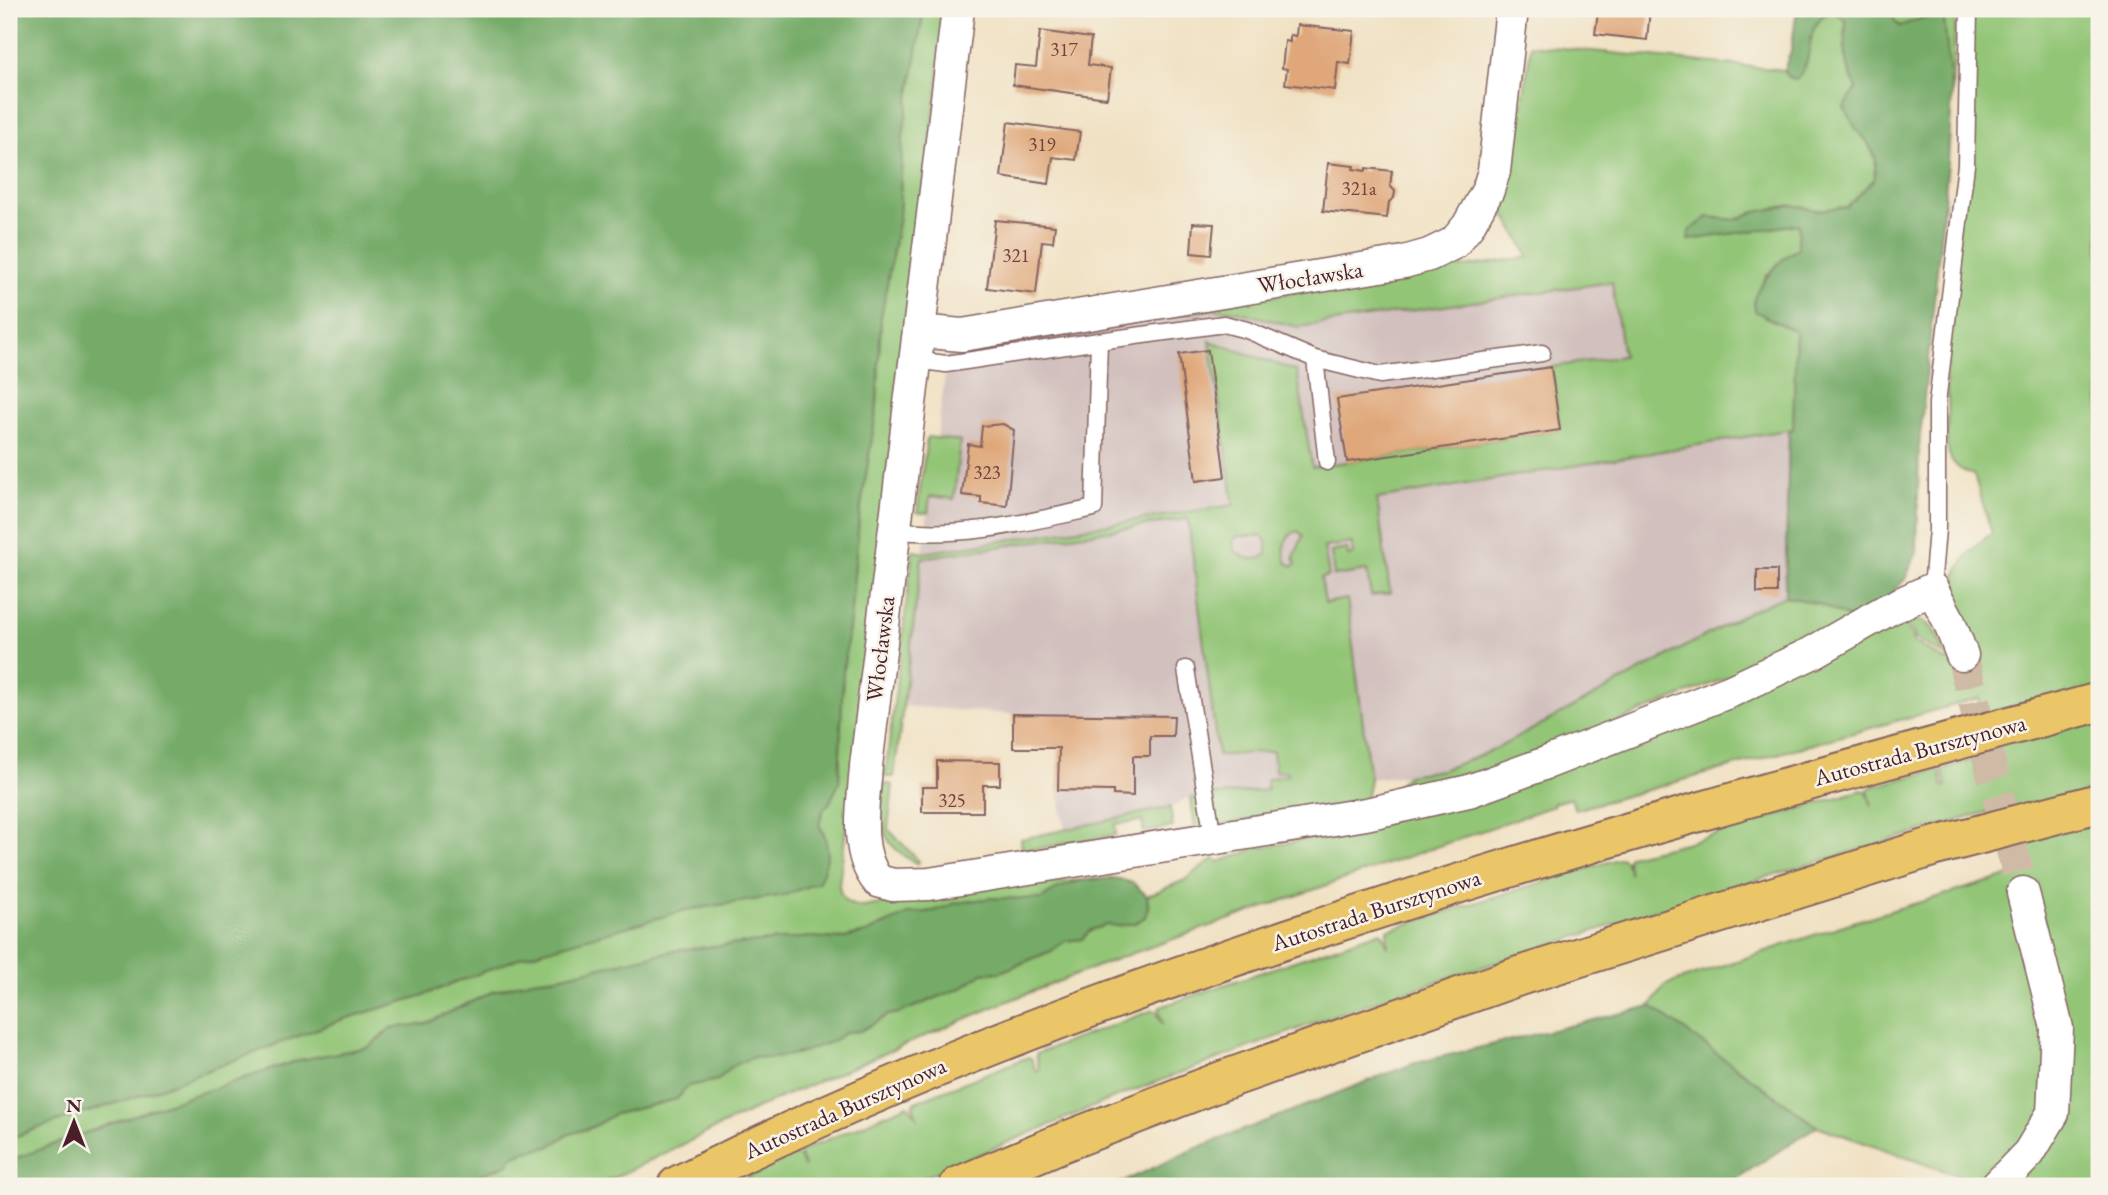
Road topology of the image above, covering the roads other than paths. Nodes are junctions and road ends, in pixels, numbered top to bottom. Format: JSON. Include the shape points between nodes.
{"nodes":[{"id":1,"x":958,"y":9,"type":"edge"},
{"id":2,"x":1512,"y":9,"type":"edge"},
{"id":3,"x":1969,"y":9,"type":"edge"},
{"id":4,"x":1099,"y":341,"type":"junction"},
{"id":5,"x":917,"y":346,"type":"junction"},
{"id":6,"x":1542,"y":353,"type":"dead end"},
{"id":7,"x":1315,"y":359,"type":"junction"},
{"id":8,"x":1327,"y":462,"type":"dead end"},
{"id":9,"x":895,"y":530,"type":"junction"},
{"id":10,"x":1932,"y":589,"type":"junction"},
{"id":11,"x":1962,"y":655,"type":"tunnel mouth"},
{"id":12,"x":1186,"y":669,"type":"dead end"},
{"id":13,"x":2099,"y":702,"type":"edge"},
{"id":14,"x":2099,"y":803,"type":"edge"},
{"id":15,"x":1213,"y":838,"type":"junction"},
{"id":16,"x":2022,"y":893,"type":"tunnel mouth"},
{"id":17,"x":677,"y":1186,"type":"edge"},
{"id":18,"x":959,"y":1186,"type":"edge"},
{"id":19,"x":1997,"y":1186,"type":"edge"}],
"edges":[{"from":1,"to":5,"type":"street","name":"Włocławska"},
{"from":2,"to":5,"type":"street","name":"Włocławska","via":[[1494,171],[1480,209],[1454,243],[1404,262]]},
{"from":3,"to":10,"type":"lane","via":[[1966,166],[1937,403]]},
{"from":4,"to":5,"type":"lane","via":[[946,364]]},
{"from":4,"to":7,"type":"lane","via":[[1224,324]]},
{"from":4,"to":9,"type":"lane","via":[[1094,508],[1008,526],[925,533]]},
{"from":5,"to":9,"type":"street","name":"Włocławska"},
{"from":6,"to":7,"type":"lane","via":[[1380,374]]},
{"from":7,"to":8,"type":"lane"},
{"from":9,"to":15,"type":"street","name":"Włocławska","via":[[866,766],[865,856],[878,881],[929,884]]},
{"from":10,"to":11,"type":"street"},
{"from":10,"to":15,"type":"street","via":[[1731,691],[1469,791],[1366,814]]},
{"from":12,"to":15,"type":"lane"},
{"from":13,"to":17,"type":"highway","name":"Autostrada Bursztynowa","via":[[1596,841],[1240,954],[903,1081]]},
{"from":14,"to":18,"type":"highway","via":[[1932,847],[1519,976],[1224,1080]]},
{"from":16,"to":19,"type":"street","via":[[2057,1028],[2053,1113],[2029,1153]]}]}
